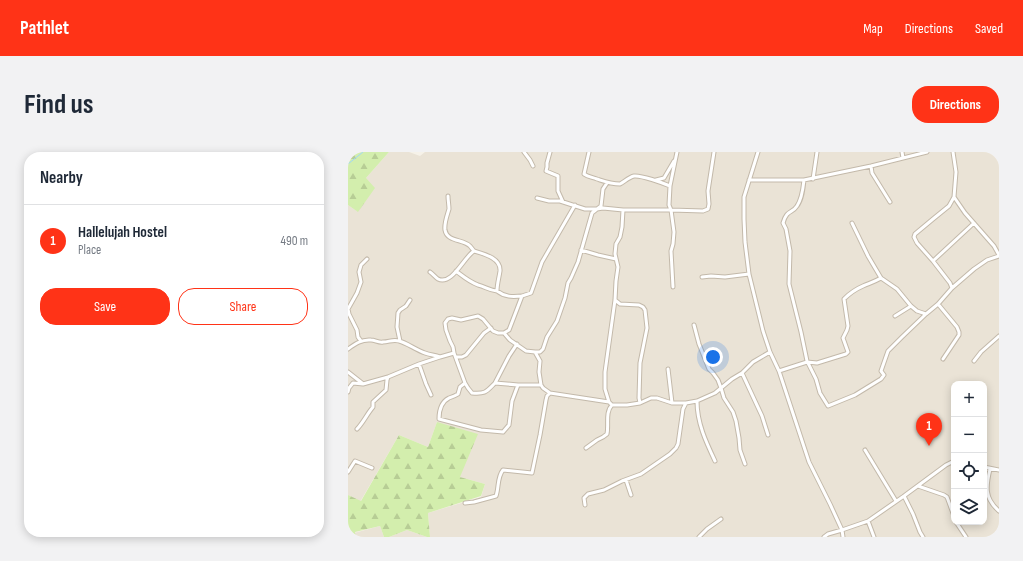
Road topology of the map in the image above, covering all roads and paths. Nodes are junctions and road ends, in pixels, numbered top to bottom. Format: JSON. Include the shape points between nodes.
{"nodes":[{"id":1,"x":524,"y":152,"type":"edge"},
{"id":2,"x":550,"y":152,"type":"edge"},
{"id":3,"x":589,"y":152,"type":"edge"},
{"id":4,"x":678,"y":152,"type":"edge"},
{"id":5,"x":714,"y":152,"type":"edge"},
{"id":6,"x":758,"y":152,"type":"edge"},
{"id":7,"x":817,"y":152,"type":"edge"},
{"id":8,"x":902,"y":152,"type":"edge"},
{"id":9,"x":928,"y":152,"type":"edge"},
{"id":10,"x":953,"y":152,"type":"edge"},
{"id":11,"x":996,"y":152,"type":"edge"},
{"id":12,"x":999,"y":157,"type":"edge"},
{"id":13,"x":676,"y":158,"type":"junction"},
{"id":14,"x":902,"y":158,"type":"junction"},
{"id":15,"x":532,"y":166,"type":"dead end"},
{"id":16,"x":871,"y":166,"type":"junction"},
{"id":17,"x":813,"y":179,"type":"junction"},
{"id":18,"x":749,"y":180,"type":"junction"},
{"id":19,"x":804,"y":180,"type":"junction"},
{"id":20,"x":654,"y":181,"type":"junction"},
{"id":21,"x":606,"y":183,"type":"junction"},
{"id":22,"x":670,"y":186,"type":"junction"},
{"id":23,"x":448,"y":196,"type":"dead end"},
{"id":24,"x":537,"y":198,"type":"dead end"},
{"id":25,"x":954,"y":198,"type":"junction"},
{"id":26,"x":562,"y":202,"type":"junction"},
{"id":27,"x":890,"y":202,"type":"dead end"},
{"id":28,"x":575,"y":205,"type":"junction"},
{"id":29,"x":597,"y":209,"type":"junction"},
{"id":30,"x":623,"y":210,"type":"junction"},
{"id":31,"x":670,"y":210,"type":"junction"},
{"id":32,"x":852,"y":223,"type":"dead end"},
{"id":33,"x":974,"y":224,"type":"junction"},
{"id":34,"x":581,"y":250,"type":"junction"},
{"id":35,"x":474,"y":251,"type":"junction"},
{"id":36,"x":999,"y":255,"type":"edge"},
{"id":37,"x":368,"y":258,"type":"dead end"},
{"id":38,"x":616,"y":259,"type":"junction"},
{"id":39,"x":933,"y":261,"type":"junction"},
{"id":40,"x":456,"y":271,"type":"junction"},
{"id":41,"x":430,"y":272,"type":"dead end"},
{"id":42,"x":749,"y":274,"type":"junction"},
{"id":43,"x":702,"y":277,"type":"dead end"},
{"id":44,"x":881,"y":278,"type":"junction"},
{"id":45,"x":673,"y":287,"type":"dead end"},
{"id":46,"x":952,"y":288,"type":"junction"},
{"id":47,"x":497,"y":291,"type":"junction"},
{"id":48,"x":522,"y":296,"type":"junction"},
{"id":49,"x":410,"y":300,"type":"dead end"},
{"id":50,"x":615,"y":300,"type":"junction"},
{"id":51,"x":938,"y":304,"type":"junction"},
{"id":52,"x":911,"y":306,"type":"junction"},
{"id":53,"x":926,"y":314,"type":"junction"},
{"id":54,"x":895,"y":316,"type":"dead end"},
{"id":55,"x":694,"y":325,"type":"dead end"},
{"id":56,"x":491,"y":328,"type":"junction"},
{"id":57,"x":504,"y":334,"type":"junction"},
{"id":58,"x":999,"y":336,"type":"edge"},
{"id":59,"x":361,"y":341,"type":"junction"},
{"id":60,"x":400,"y":341,"type":"junction"},
{"id":61,"x":517,"y":344,"type":"junction"},
{"id":62,"x":348,"y":349,"type":"edge"},
{"id":63,"x":535,"y":352,"type":"junction"},
{"id":64,"x":770,"y":352,"type":"junction"},
{"id":65,"x":455,"y":355,"type":"junction"},
{"id":66,"x":440,"y":357,"type":"junction"},
{"id":67,"x":943,"y":359,"type":"dead end"},
{"id":68,"x":974,"y":361,"type":"dead end"},
{"id":69,"x":807,"y":362,"type":"junction"},
{"id":70,"x":419,"y":364,"type":"junction"},
{"id":71,"x":668,"y":369,"type":"dead end"},
{"id":72,"x":779,"y":371,"type":"junction"},
{"id":73,"x":348,"y":372,"type":"edge"},
{"id":74,"x":742,"y":373,"type":"junction"},
{"id":75,"x":388,"y":377,"type":"junction"},
{"id":76,"x":465,"y":383,"type":"junction"},
{"id":77,"x":495,"y":383,"type":"junction"},
{"id":78,"x":363,"y":384,"type":"junction"},
{"id":79,"x":518,"y":385,"type":"junction"},
{"id":80,"x":541,"y":385,"type":"junction"},
{"id":81,"x":721,"y":388,"type":"junction"},
{"id":82,"x":348,"y":392,"type":"edge"},
{"id":83,"x":550,"y":393,"type":"junction"},
{"id":84,"x":431,"y":395,"type":"dead end"},
{"id":85,"x":697,"y":401,"type":"junction"},
{"id":86,"x":609,"y":402,"type":"junction"},
{"id":87,"x":640,"y":403,"type":"junction"},
{"id":88,"x":672,"y":403,"type":"junction"},
{"id":89,"x":686,"y":403,"type":"junction"},
{"id":90,"x":612,"y":405,"type":"junction"},
{"id":91,"x":357,"y":429,"type":"dead end"},
{"id":92,"x":768,"y":435,"type":"dead end"},
{"id":93,"x":586,"y":448,"type":"dead end"},
{"id":94,"x":865,"y":450,"type":"dead end"},
{"id":95,"x":715,"y":461,"type":"dead end"},
{"id":96,"x":951,"y":462,"type":"edge"},
{"id":97,"x":745,"y":464,"type":"dead end"},
{"id":98,"x":372,"y":468,"type":"dead end"},
{"id":99,"x":987,"y":468,"type":"edge"},
{"id":100,"x":990,"y":469,"type":"junction"},
{"id":101,"x":999,"y":470,"type":"edge"},
{"id":102,"x":348,"y":472,"type":"edge"},
{"id":103,"x":626,"y":480,"type":"junction"},
{"id":104,"x":918,"y":486,"type":"junction"},
{"id":105,"x":631,"y":495,"type":"dead end"},
{"id":106,"x":904,"y":496,"type":"junction"},
{"id":107,"x":896,"y":501,"type":"junction"},
{"id":108,"x":465,"y":503,"type":"dead end"},
{"id":109,"x":585,"y":505,"type":"dead end"},
{"id":110,"x":951,"y":508,"type":"edge"},
{"id":111,"x":999,"y":511,"type":"edge"},
{"id":112,"x":721,"y":519,"type":"dead end"},
{"id":113,"x":868,"y":521,"type":"junction"},
{"id":114,"x":958,"y":525,"type":"edge"},
{"id":115,"x":842,"y":530,"type":"junction"},
{"id":116,"x":699,"y":537,"type":"edge"},
{"id":117,"x":824,"y":537,"type":"edge"},
{"id":118,"x":844,"y":537,"type":"edge"},
{"id":119,"x":874,"y":537,"type":"edge"},
{"id":120,"x":923,"y":537,"type":"edge"},
{"id":121,"x":966,"y":537,"type":"edge"}],
"edges":[{"from":1,"to":15,"type":"street"},
{"from":2,"to":26,"type":"street","via":[[546,172],[558,176],[558,191]]},
{"from":3,"to":21,"type":"street","via":[[584,174]]},
{"from":4,"to":13,"type":"street"},
{"from":5,"to":31,"type":"street","via":[[708,209],[703,212]]},
{"from":6,"to":18,"type":"street"},
{"from":7,"to":17,"type":"street"},
{"from":8,"to":14,"type":"street"},
{"from":9,"to":14,"type":"street"},
{"from":10,"to":25,"type":"street","via":[[956,172]]},
{"from":11,"to":12,"type":"street"},
{"from":13,"to":20,"type":"street","via":[[664,178]]},
{"from":13,"to":22,"type":"street"},
{"from":14,"to":16,"type":"street"},
{"from":16,"to":17,"type":"street"},
{"from":16,"to":27,"type":"street","via":[[872,173]]},
{"from":17,"to":19,"type":"street"},
{"from":18,"to":19,"type":"street"},
{"from":18,"to":42,"type":"street","via":[[744,197]]},
{"from":19,"to":69,"type":"street","via":[[797,207],[786,214],[783,223],[790,251],[789,284]]},
{"from":20,"to":21,"type":"street","via":[[634,176],[620,184]]},
{"from":20,"to":22,"type":"street"},
{"from":21,"to":29,"type":"street","via":[[601,206]]},
{"from":22,"to":31,"type":"street"},
{"from":23,"to":35,"type":"street","via":[[445,232],[447,236],[463,242]]},
{"from":24,"to":26,"type":"street"},
{"from":25,"to":33,"type":"street"},
{"from":25,"to":39,"type":"street","via":[[949,206],[914,237]]},
{"from":26,"to":28,"type":"street"},
{"from":28,"to":29,"type":"street","via":[[584,209]]},
{"from":28,"to":48,"type":"street","via":[[542,262],[531,294]]},
{"from":29,"to":30,"type":"street"},
{"from":29,"to":34,"type":"street","via":[[592,213]]},
{"from":30,"to":31,"type":"street"},
{"from":30,"to":38,"type":"street","via":[[620,237],[616,244]]},
{"from":31,"to":45,"type":"street","via":[[674,232],[671,251]]},
{"from":32,"to":44,"type":"street"},
{"from":33,"to":36,"type":"street"},
{"from":33,"to":39,"type":"street"},
{"from":34,"to":38,"type":"street"},
{"from":34,"to":63,"type":"street","via":[[556,321],[546,337],[543,349]]},
{"from":35,"to":40,"type":"street"},
{"from":35,"to":47,"type":"street","via":[[490,256],[497,262],[500,270]]},
{"from":36,"to":46,"type":"street","via":[[974,269]]},
{"from":37,"to":59,"type":"street","via":[[361,265],[361,282],[348,309]]},
{"from":38,"to":50,"type":"street","via":[[618,267]]},
{"from":39,"to":46,"type":"street"},
{"from":40,"to":41,"type":"street","via":[[444,280],[438,279]]},
{"from":40,"to":47,"type":"street","via":[[473,284]]},
{"from":42,"to":43,"type":"street"},
{"from":42,"to":64,"type":"street"},
{"from":44,"to":52,"type":"street","via":[[897,289]]},
{"from":44,"to":69,"type":"street","via":[[844,299],[848,326],[843,338],[848,352],[817,363]]},
{"from":46,"to":51,"type":"street"},
{"from":47,"to":48,"type":"street","via":[[502,295]]},
{"from":48,"to":57,"type":"street","via":[[509,330]]},
{"from":49,"to":60,"type":"street","via":[[398,313]]},
{"from":50,"to":86,"type":"street","via":[[605,372]]},
{"from":50,"to":87,"type":"street","via":[[620,304],[639,305],[645,310],[647,328],[640,363]]},
{"from":51,"to":53,"type":"street"},
{"from":51,"to":67,"type":"street","via":[[959,332]]},
{"from":52,"to":53,"type":"street"},
{"from":52,"to":54,"type":"street"},
{"from":53,"to":69,"type":"street","via":[[888,351],[881,379],[842,401],[828,406]]},
{"from":55,"to":81,"type":"street","via":[[708,370],[713,373]]},
{"from":56,"to":57,"type":"street"},
{"from":56,"to":65,"type":"street","via":[[466,355]]},
{"from":56,"to":65,"type":"street","via":[[478,316],[461,320],[448,319],[445,323],[446,330]]},
{"from":57,"to":61,"type":"street"},
{"from":58,"to":68,"type":"street"},
{"from":59,"to":60,"type":"street"},
{"from":59,"to":62,"type":"street"},
{"from":60,"to":66,"type":"street","via":[[412,348]]},
{"from":61,"to":63,"type":"street"},
{"from":61,"to":77,"type":"street"},
{"from":63,"to":80,"type":"street","via":[[540,361]]},
{"from":64,"to":72,"type":"street"},
{"from":64,"to":74,"type":"street","via":[[752,362]]},
{"from":65,"to":66,"type":"street"},
{"from":65,"to":76,"type":"street"},
{"from":66,"to":70,"type":"street"},
{"from":69,"to":72,"type":"street"},
{"from":70,"to":75,"type":"street"},
{"from":70,"to":84,"type":"street"},
{"from":71,"to":88,"type":"street"},
{"from":72,"to":115,"type":"street","via":[[809,462]]},
{"from":73,"to":78,"type":"street"},
{"from":74,"to":81,"type":"street"},
{"from":74,"to":92,"type":"street"},
{"from":75,"to":78,"type":"street"},
{"from":75,"to":91,"type":"street","via":[[386,390],[373,402],[373,408]]},
{"from":76,"to":77,"type":"street","via":[[472,393],[480,393],[488,391]]},
{"from":76,"to":79,"type":"street","via":[[460,387],[458,394],[447,399],[442,405],[439,419],[481,430],[503,432],[509,425],[512,401]]},
{"from":77,"to":79,"type":"street"},
{"from":78,"to":82,"type":"street","via":[[353,383]]},
{"from":79,"to":80,"type":"street"},
{"from":80,"to":83,"type":"street"},
{"from":81,"to":85,"type":"street"},
{"from":81,"to":97,"type":"street","via":[[736,421],[740,450]]},
{"from":83,"to":86,"type":"street"},
{"from":83,"to":108,"type":"street","via":[[546,400],[532,473],[503,470],[496,496]]},
{"from":85,"to":89,"type":"street"},
{"from":85,"to":95,"type":"street","via":[[700,425]]},
{"from":86,"to":90,"type":"street"},
{"from":87,"to":88,"type":"street","via":[[651,398]]},
{"from":87,"to":90,"type":"street"},
{"from":88,"to":89,"type":"street"},
{"from":89,"to":103,"type":"street","via":[[676,448],[642,474]]},
{"from":90,"to":93,"type":"street","via":[[608,412],[607,434]]},
{"from":94,"to":107,"type":"street"},
{"from":96,"to":104,"type":"street"},
{"from":98,"to":102,"type":"street","via":[[354,461]]},
{"from":99,"to":100,"type":"street"},
{"from":100,"to":101,"type":"street"},
{"from":100,"to":111,"type":"street","via":[[987,493]]},
{"from":103,"to":105,"type":"street"},
{"from":103,"to":109,"type":"street","via":[[588,494],[584,498]]},
{"from":104,"to":106,"type":"street"},
{"from":104,"to":110,"type":"street","via":[[944,494]]},
{"from":106,"to":107,"type":"street"},
{"from":106,"to":120,"type":"street"},
{"from":107,"to":113,"type":"street"},
{"from":112,"to":116,"type":"street"},
{"from":113,"to":115,"type":"street"},
{"from":113,"to":119,"type":"street"},
{"from":114,"to":121,"type":"street"},
{"from":115,"to":117,"type":"street"},
{"from":115,"to":118,"type":"street"}]}
